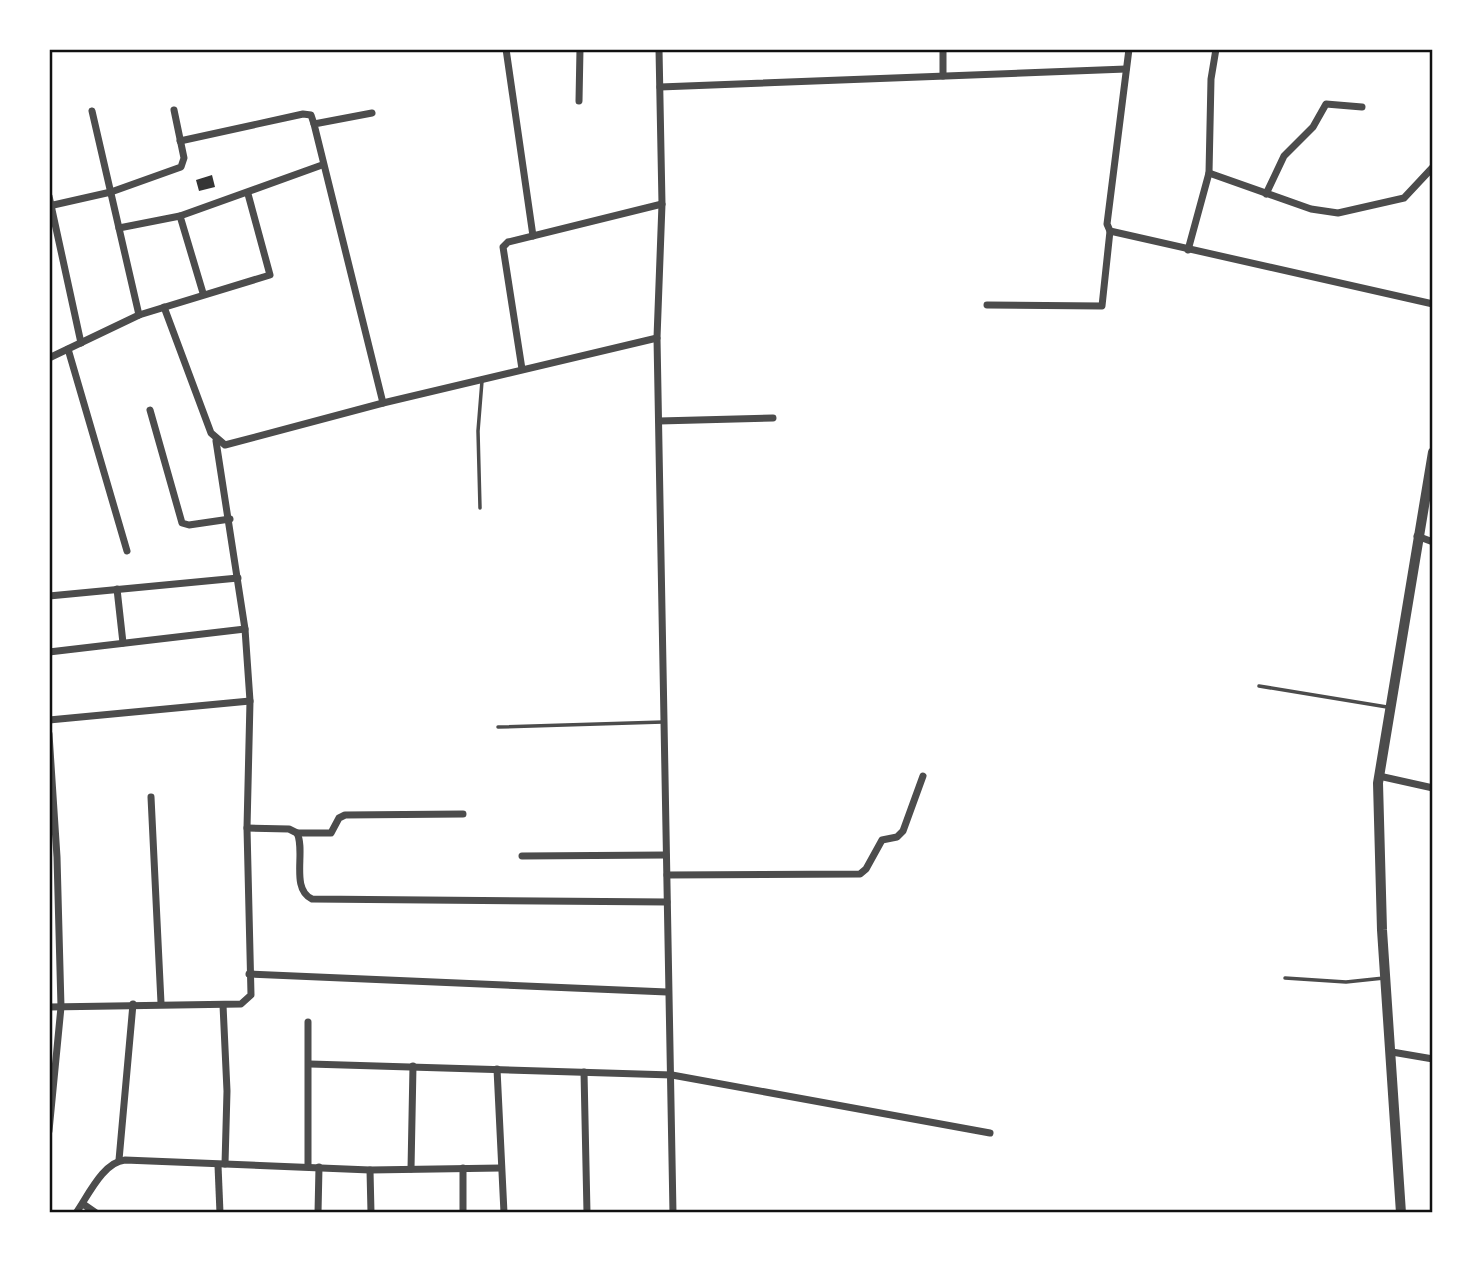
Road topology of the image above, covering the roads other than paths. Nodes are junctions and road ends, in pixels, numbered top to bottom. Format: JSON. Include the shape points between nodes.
{"nodes":[{"id":1,"x":506,"y":49,"type":"edge"},
{"id":2,"x":580,"y":49,"type":"edge"},
{"id":3,"x":659,"y":49,"type":"edge"},
{"id":4,"x":943,"y":49,"type":"edge"},
{"id":5,"x":1129,"y":49,"type":"edge"},
{"id":6,"x":1216,"y":49,"type":"edge"},
{"id":7,"x":1126,"y":69,"type":"junction"},
{"id":8,"x":943,"y":76,"type":"junction"},
{"id":9,"x":660,"y":87,"type":"junction"},
{"id":10,"x":579,"y":101,"type":"dead end"},
{"id":11,"x":1362,"y":107,"type":"dead end"},
{"id":12,"x":174,"y":110,"type":"dead end"},
{"id":13,"x":92,"y":111,"type":"dead end"},
{"id":14,"x":372,"y":113,"type":"dead end"},
{"id":15,"x":314,"y":124,"type":"junction"},
{"id":16,"x":180,"y":141,"type":"junction"},
{"id":17,"x":322,"y":165,"type":"junction"},
{"id":18,"x":1433,"y":167,"type":"edge"},
{"id":19,"x":1209,"y":173,"type":"junction"},
{"id":20,"x":111,"y":192,"type":"junction"},
{"id":21,"x":248,"y":194,"type":"junction"},
{"id":22,"x":1266,"y":194,"type":"junction"},
{"id":23,"x":49,"y":196,"type":"edge"},
{"id":24,"x":662,"y":204,"type":"junction"},
{"id":25,"x":50,"y":206,"type":"edge"},
{"id":26,"x":180,"y":216,"type":"junction"},
{"id":27,"x":119,"y":228,"type":"junction"},
{"id":28,"x":1110,"y":231,"type":"junction"},
{"id":29,"x":533,"y":236,"type":"junction"},
{"id":30,"x":1188,"y":250,"type":"junction"},
{"id":31,"x":203,"y":293,"type":"junction"},
{"id":32,"x":1433,"y":304,"type":"edge"},
{"id":33,"x":987,"y":305,"type":"dead end"},
{"id":34,"x":164,"y":307,"type":"junction"},
{"id":35,"x":139,"y":315,"type":"junction"},
{"id":36,"x":657,"y":338,"type":"junction"},
{"id":37,"x":81,"y":343,"type":"junction"},
{"id":38,"x":68,"y":349,"type":"junction"},
{"id":39,"x":49,"y":358,"type":"edge"},
{"id":40,"x":522,"y":369,"type":"junction"},
{"id":41,"x":482,"y":379,"type":"junction"},
{"id":42,"x":383,"y":403,"type":"junction"},
{"id":43,"x":150,"y":410,"type":"dead end"},
{"id":44,"x":773,"y":418,"type":"dead end"},
{"id":45,"x":659,"y":421,"type":"junction"},
{"id":46,"x":216,"y":441,"type":"junction"},
{"id":47,"x":1433,"y":452,"type":"edge"},
{"id":48,"x":480,"y":508,"type":"dead end"},
{"id":49,"x":230,"y":519,"type":"junction"},
{"id":50,"x":1417,"y":536,"type":"junction"},
{"id":51,"x":1433,"y":542,"type":"edge"},
{"id":52,"x":127,"y":551,"type":"dead end"},
{"id":53,"x":238,"y":578,"type":"junction"},
{"id":54,"x":117,"y":589,"type":"junction"},
{"id":55,"x":50,"y":593,"type":"edge"},
{"id":56,"x":245,"y":629,"type":"junction"},
{"id":57,"x":123,"y":643,"type":"junction"},
{"id":58,"x":49,"y":652,"type":"edge"},
{"id":59,"x":1259,"y":687,"type":"dead end"},
{"id":60,"x":250,"y":701,"type":"junction"},
{"id":61,"x":1389,"y":708,"type":"junction"},
{"id":62,"x":49,"y":720,"type":"edge"},
{"id":63,"x":665,"y":722,"type":"junction"},
{"id":64,"x":498,"y":727,"type":"dead end"},
{"id":65,"x":49,"y":734,"type":"edge"},
{"id":66,"x":923,"y":776,"type":"dead end"},
{"id":67,"x":1379,"y":776,"type":"junction"},
{"id":68,"x":1433,"y":788,"type":"edge"},
{"id":69,"x":51,"y":796,"type":"edge"},
{"id":70,"x":151,"y":797,"type":"dead end"},
{"id":71,"x":463,"y":814,"type":"dead end"},
{"id":72,"x":247,"y":828,"type":"junction"},
{"id":73,"x":298,"y":833,"type":"junction"},
{"id":74,"x":666,"y":855,"type":"junction"},
{"id":75,"x":522,"y":856,"type":"dead end"},
{"id":76,"x":667,"y":875,"type":"junction"},
{"id":77,"x":667,"y":902,"type":"junction"},
{"id":78,"x":249,"y":974,"type":"junction"},
{"id":79,"x":1285,"y":978,"type":"dead end"},
{"id":80,"x":1386,"y":978,"type":"junction"},
{"id":81,"x":667,"y":992,"type":"junction"},
{"id":82,"x":161,"y":1003,"type":"junction"},
{"id":83,"x":133,"y":1004,"type":"junction"},
{"id":84,"x":223,"y":1004,"type":"junction"},
{"id":85,"x":49,"y":1007,"type":"edge"},
{"id":86,"x":61,"y":1007,"type":"junction"},
{"id":87,"x":308,"y":1022,"type":"dead end"},
{"id":88,"x":1392,"y":1052,"type":"junction"},
{"id":89,"x":1433,"y":1059,"type":"edge"},
{"id":90,"x":310,"y":1064,"type":"junction"},
{"id":91,"x":413,"y":1066,"type":"junction"},
{"id":92,"x":497,"y":1069,"type":"junction"},
{"id":93,"x":584,"y":1072,"type":"junction"},
{"id":94,"x":672,"y":1075,"type":"junction"},
{"id":95,"x":49,"y":1131,"type":"edge"},
{"id":96,"x":990,"y":1133,"type":"dead end"},
{"id":97,"x":119,"y":1160,"type":"junction"},
{"id":98,"x":221,"y":1165,"type":"junction"},
{"id":99,"x":308,"y":1166,"type":"junction"},
{"id":100,"x":319,"y":1167,"type":"junction"},
{"id":101,"x":463,"y":1168,"type":"junction"},
{"id":102,"x":501,"y":1168,"type":"junction"},
{"id":103,"x":411,"y":1169,"type":"junction"},
{"id":104,"x":370,"y":1170,"type":"junction"},
{"id":105,"x":83,"y":1204,"type":"junction"},
{"id":106,"x":76,"y":1213,"type":"edge"},
{"id":107,"x":96,"y":1213,"type":"edge"},
{"id":108,"x":219,"y":1213,"type":"edge"},
{"id":109,"x":318,"y":1213,"type":"edge"},
{"id":110,"x":371,"y":1213,"type":"edge"},
{"id":111,"x":463,"y":1213,"type":"edge"},
{"id":112,"x":504,"y":1213,"type":"edge"},
{"id":113,"x":587,"y":1213,"type":"edge"},
{"id":114,"x":673,"y":1213,"type":"edge"},
{"id":115,"x":1401,"y":1213,"type":"edge"}],
"edges":[{"from":1,"to":29,"type":"street"},
{"from":2,"to":10,"type":"street"},
{"from":3,"to":9,"type":"street"},
{"from":4,"to":8,"type":"street"},
{"from":5,"to":7,"type":"street"},
{"from":6,"to":19,"type":"street"},
{"from":7,"to":8,"type":"street"},
{"from":7,"to":28,"type":"street","via":[[1107,224]]},
{"from":8,"to":9,"type":"street"},
{"from":9,"to":24,"type":"street"},
{"from":11,"to":22,"type":"street","via":[[1326,104],[1313,127],[1284,156]]},
{"from":12,"to":16,"type":"street"},
{"from":13,"to":20,"type":"street"},
{"from":14,"to":15,"type":"street"},
{"from":15,"to":16,"type":"street","via":[[311,116],[303,114]]},
{"from":15,"to":17,"type":"street"},
{"from":16,"to":20,"type":"street","via":[[181,167]]},
{"from":17,"to":21,"type":"street"},
{"from":17,"to":42,"type":"street"},
{"from":18,"to":22,"type":"street","via":[[1404,198],[1347,212],[1325,213]]},
{"from":19,"to":22,"type":"street"},
{"from":19,"to":30,"type":"street"},
{"from":20,"to":25,"type":"street"},
{"from":20,"to":27,"type":"street"},
{"from":21,"to":26,"type":"street"},
{"from":21,"to":31,"type":"street","via":[[270,275]]},
{"from":23,"to":25,"type":"street"},
{"from":24,"to":29,"type":"street"},
{"from":24,"to":36,"type":"street"},
{"from":25,"to":37,"type":"street"},
{"from":26,"to":27,"type":"street"},
{"from":26,"to":31,"type":"street"},
{"from":27,"to":35,"type":"street"},
{"from":28,"to":30,"type":"street"},
{"from":28,"to":33,"type":"street","via":[[1102,306]]},
{"from":29,"to":40,"type":"street","via":[[503,247]]},
{"from":30,"to":32,"type":"street"},
{"from":31,"to":34,"type":"street"},
{"from":34,"to":35,"type":"street"},
{"from":34,"to":46,"type":"street"},
{"from":35,"to":37,"type":"street"},
{"from":36,"to":40,"type":"street"},
{"from":36,"to":45,"type":"street"},
{"from":37,"to":38,"type":"street"},
{"from":38,"to":39,"type":"street"},
{"from":38,"to":52,"type":"street"},
{"from":40,"to":41,"type":"street"},
{"from":41,"to":42,"type":"street"},
{"from":41,"to":48,"type":"lane"},
{"from":42,"to":46,"type":"street","via":[[228,445]]},
{"from":43,"to":49,"type":"street","via":[[183,523]]},
{"from":44,"to":45,"type":"street"},
{"from":45,"to":63,"type":"street"},
{"from":46,"to":49,"type":"street"},
{"from":47,"to":50,"type":"street"},
{"from":49,"to":53,"type":"street"},
{"from":50,"to":51,"type":"street"},
{"from":50,"to":61,"type":"street"},
{"from":53,"to":54,"type":"street"},
{"from":53,"to":56,"type":"street"},
{"from":54,"to":55,"type":"street"},
{"from":54,"to":57,"type":"street"},
{"from":56,"to":57,"type":"street"},
{"from":56,"to":60,"type":"street"},
{"from":57,"to":58,"type":"street"},
{"from":59,"to":61,"type":"lane"},
{"from":60,"to":62,"type":"street"},
{"from":60,"to":72,"type":"street"},
{"from":61,"to":67,"type":"street"},
{"from":63,"to":64,"type":"lane"},
{"from":63,"to":74,"type":"street"},
{"from":65,"to":69,"type":"street"},
{"from":66,"to":76,"type":"street","via":[[903,831],[882,840],[860,874]]},
{"from":67,"to":68,"type":"street"},
{"from":67,"to":80,"type":"street"},
{"from":69,"to":86,"type":"street"},
{"from":70,"to":82,"type":"street"},
{"from":71,"to":73,"type":"street","via":[[345,815],[338,818],[331,834]]},
{"from":72,"to":73,"type":"street"},
{"from":72,"to":78,"type":"street"},
{"from":73,"to":77,"type":"street","via":[[301,887],[312,899]]},
{"from":74,"to":75,"type":"street"},
{"from":74,"to":76,"type":"street"},
{"from":76,"to":77,"type":"street"},
{"from":77,"to":81,"type":"street"},
{"from":78,"to":81,"type":"street"},
{"from":78,"to":84,"type":"street","via":[[250,998],[241,1004]]},
{"from":79,"to":80,"type":"lane","via":[[1346,982]]},
{"from":80,"to":88,"type":"street"},
{"from":81,"to":94,"type":"street"},
{"from":82,"to":83,"type":"street"},
{"from":82,"to":84,"type":"street"},
{"from":83,"to":86,"type":"street"},
{"from":83,"to":97,"type":"street"},
{"from":84,"to":98,"type":"street","via":[[227,1091]]},
{"from":85,"to":86,"type":"street"},
{"from":86,"to":95,"type":"street"},
{"from":87,"to":90,"type":"street"},
{"from":88,"to":89,"type":"street"},
{"from":88,"to":115,"type":"street"},
{"from":90,"to":91,"type":"street"},
{"from":90,"to":99,"type":"street"},
{"from":91,"to":92,"type":"street"},
{"from":91,"to":103,"type":"street"},
{"from":92,"to":93,"type":"street"},
{"from":92,"to":102,"type":"street"},
{"from":93,"to":94,"type":"street"},
{"from":93,"to":113,"type":"street"},
{"from":94,"to":96,"type":"street"},
{"from":94,"to":114,"type":"street"},
{"from":97,"to":98,"type":"street"},
{"from":97,"to":105,"type":"street"},
{"from":98,"to":99,"type":"street"},
{"from":98,"to":108,"type":"street"},
{"from":99,"to":100,"type":"street"},
{"from":100,"to":104,"type":"street"},
{"from":100,"to":109,"type":"street"},
{"from":101,"to":102,"type":"street"},
{"from":101,"to":103,"type":"street"},
{"from":101,"to":111,"type":"street"},
{"from":102,"to":112,"type":"street"},
{"from":103,"to":104,"type":"street"},
{"from":104,"to":110,"type":"street"},
{"from":105,"to":106,"type":"street"},
{"from":105,"to":107,"type":"street"}]}
